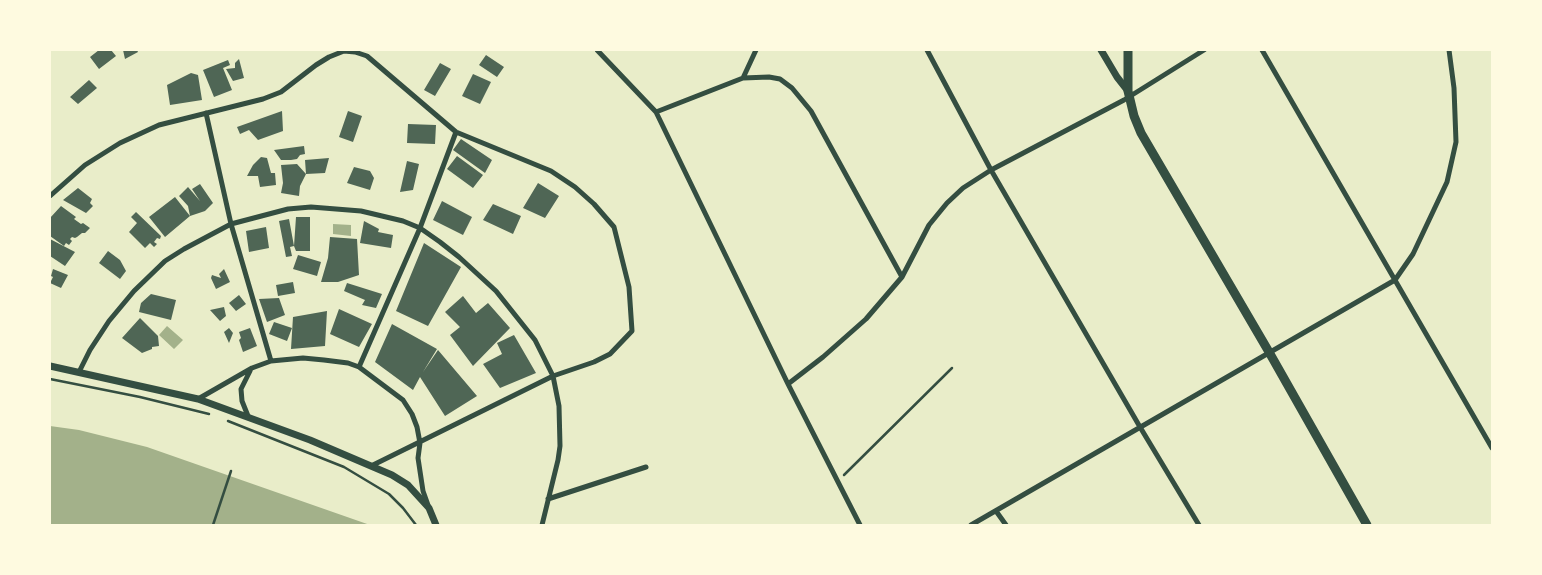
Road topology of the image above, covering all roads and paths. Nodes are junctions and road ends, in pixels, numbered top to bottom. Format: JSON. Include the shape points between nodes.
{"nodes":[{"id":1,"x":597,"y":50,"type":"edge"},
{"id":2,"x":756,"y":50,"type":"edge"},
{"id":3,"x":927,"y":50,"type":"edge"},
{"id":4,"x":1101,"y":50,"type":"edge"},
{"id":5,"x":1128,"y":50,"type":"edge"},
{"id":6,"x":1204,"y":50,"type":"edge"},
{"id":7,"x":1262,"y":50,"type":"edge"},
{"id":8,"x":1449,"y":50,"type":"edge"},
{"id":9,"x":743,"y":78,"type":"junction"},
{"id":10,"x":1128,"y":94,"type":"junction"},
{"id":11,"x":656,"y":112,"type":"junction"},
{"id":12,"x":206,"y":113,"type":"junction"},
{"id":13,"x":456,"y":132,"type":"junction"},
{"id":14,"x":991,"y":170,"type":"junction"},
{"id":15,"x":50,"y":196,"type":"edge"},
{"id":16,"x":231,"y":224,"type":"junction"},
{"id":17,"x":420,"y":228,"type":"junction"},
{"id":18,"x":902,"y":277,"type":"junction"},
{"id":19,"x":1395,"y":280,"type":"junction"},
{"id":20,"x":1269,"y":352,"type":"junction"},
{"id":21,"x":271,"y":361,"type":"junction"},
{"id":22,"x":50,"y":366,"type":"edge"},
{"id":23,"x":359,"y":367,"type":"junction"},
{"id":24,"x":252,"y":368,"type":"junction"},
{"id":25,"x":952,"y":368,"type":"dead end"},
{"id":26,"x":79,"y":372,"type":"junction"},
{"id":27,"x":553,"y":376,"type":"junction"},
{"id":28,"x":50,"y":379,"type":"edge"},
{"id":29,"x":788,"y":384,"type":"junction"},
{"id":30,"x":198,"y":399,"type":"junction"},
{"id":31,"x":215,"y":416,"type":"dead end"},
{"id":32,"x":248,"y":416,"type":"junction"},
{"id":33,"x":223,"y":420,"type":"dead end"},
{"id":34,"x":1140,"y":427,"type":"junction"},
{"id":35,"x":420,"y":443,"type":"junction"},
{"id":36,"x":1492,"y":448,"type":"edge"},
{"id":37,"x":371,"y":466,"type":"junction"},
{"id":38,"x":646,"y":466,"type":"dead end"},
{"id":39,"x":231,"y":471,"type":"dead end"},
{"id":40,"x":838,"y":482,"type":"junction"},
{"id":41,"x":548,"y":499,"type":"junction"},
{"id":42,"x":429,"y":508,"type":"junction"},
{"id":43,"x":996,"y":511,"type":"junction"},
{"id":44,"x":213,"y":525,"type":"edge"},
{"id":45,"x":416,"y":525,"type":"edge"},
{"id":46,"x":436,"y":525,"type":"edge"},
{"id":47,"x":542,"y":525,"type":"edge"},
{"id":48,"x":860,"y":525,"type":"edge"},
{"id":49,"x":971,"y":525,"type":"edge"},
{"id":50,"x":1006,"y":525,"type":"edge"},
{"id":51,"x":1199,"y":525,"type":"edge"},
{"id":52,"x":1366,"y":525,"type":"edge"}],
"edges":[{"from":1,"to":11,"type":"street"},
{"from":2,"to":9,"type":"street"},
{"from":3,"to":14,"type":"street"},
{"from":4,"to":10,"type":"street"},
{"from":5,"to":10,"type":"main road"},
{"from":6,"to":10,"type":"street"},
{"from":7,"to":19,"type":"street"},
{"from":8,"to":19,"type":"street","via":[[1456,142],[1447,182],[1413,254]]},
{"from":9,"to":11,"type":"street"},
{"from":9,"to":18,"type":"street","via":[[780,79],[811,111]]},
{"from":10,"to":14,"type":"street"},
{"from":10,"to":20,"type":"main road","via":[[1140,133]]},
{"from":11,"to":29,"type":"street"},
{"from":12,"to":13,"type":"street","via":[[281,92],[329,57],[344,51],[367,56]]},
{"from":12,"to":15,"type":"street","via":[[159,125],[120,143],[86,165]]},
{"from":12,"to":16,"type":"street"},
{"from":13,"to":17,"type":"street"},
{"from":13,"to":27,"type":"street","via":[[551,171],[582,193],[614,227],[629,287],[632,330],[610,354]]},
{"from":14,"to":18,"type":"street","via":[[947,203],[929,225]]},
{"from":14,"to":34,"type":"street"},
{"from":16,"to":17,"type":"street","via":[[288,209],[311,207],[388,216]]},
{"from":16,"to":21,"type":"street"},
{"from":16,"to":26,"type":"street","via":[[165,261],[134,291],[90,350]]},
{"from":17,"to":23,"type":"street"},
{"from":17,"to":27,"type":"street","via":[[459,257],[496,292],[535,340]]},
{"from":18,"to":29,"type":"street","via":[[866,319]]},
{"from":19,"to":20,"type":"street"},
{"from":19,"to":36,"type":"street"},
{"from":20,"to":34,"type":"street"},
{"from":20,"to":52,"type":"main road"},
{"from":21,"to":23,"type":"street","via":[[303,358]]},
{"from":21,"to":24,"type":"street"},
{"from":22,"to":26,"type":"street"},
{"from":23,"to":35,"type":"street","via":[[403,400],[412,414]]},
{"from":24,"to":30,"type":"street"},
{"from":24,"to":32,"type":"street","via":[[241,389]]},
{"from":25,"to":40,"type":"path"},
{"from":26,"to":30,"type":"street"},
{"from":27,"to":35,"type":"street"},
{"from":27,"to":41,"type":"street","via":[[559,406],[560,446]]},
{"from":28,"to":31,"type":"path"},
{"from":29,"to":40,"type":"street"},
{"from":30,"to":32,"type":"street"},
{"from":32,"to":37,"type":"street"},
{"from":33,"to":45,"type":"path","via":[[344,467],[388,494]]},
{"from":34,"to":43,"type":"street"},
{"from":34,"to":51,"type":"street"},
{"from":35,"to":37,"type":"street"},
{"from":35,"to":42,"type":"street","via":[[418,458]]},
{"from":37,"to":42,"type":"street","via":[[408,485]]},
{"from":38,"to":41,"type":"street"},
{"from":39,"to":44,"type":"path"},
{"from":40,"to":48,"type":"street"},
{"from":41,"to":47,"type":"street"},
{"from":42,"to":46,"type":"street"},
{"from":43,"to":49,"type":"street"},
{"from":43,"to":50,"type":"street"}]}
